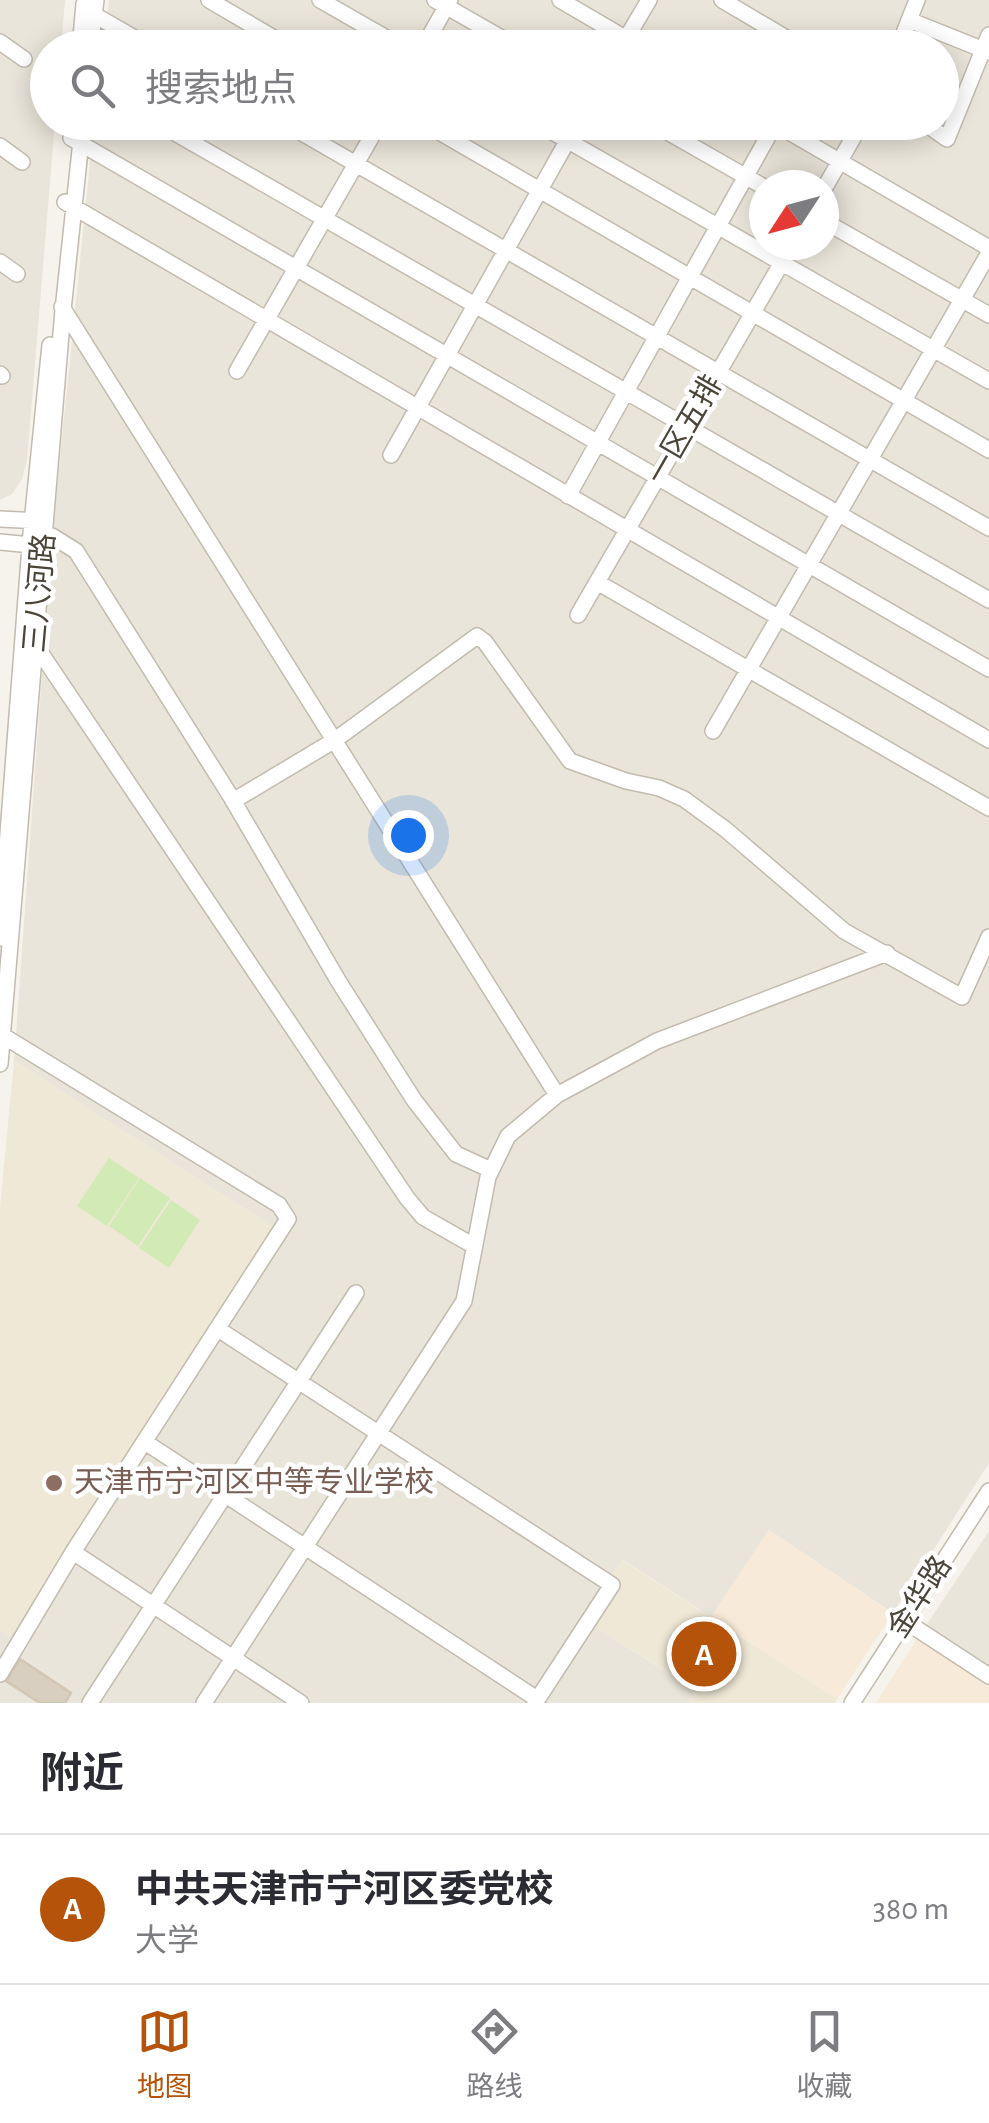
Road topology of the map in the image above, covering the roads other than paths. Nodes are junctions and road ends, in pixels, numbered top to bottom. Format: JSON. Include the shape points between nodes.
{"nodes":[{"id":1,"x":209,"y":0,"type":"edge"},
{"id":2,"x":320,"y":0,"type":"edge"},
{"id":3,"x":560,"y":0,"type":"edge"},
{"id":4,"x":648,"y":0,"type":"edge"},
{"id":5,"x":722,"y":0,"type":"edge"},
{"id":6,"x":918,"y":0,"type":"edge"},
{"id":7,"x":444,"y":2,"type":"edge"},
{"id":8,"x":90,"y":6,"type":"edge"},
{"id":9,"x":909,"y":20,"type":"junction"},
{"id":10,"x":125,"y":30,"type":"edge"},
{"id":11,"x":261,"y":30,"type":"edge"},
{"id":12,"x":372,"y":30,"type":"edge"},
{"id":13,"x":431,"y":30,"type":"edge"},
{"id":14,"x":490,"y":30,"type":"edge"},
{"id":15,"x":605,"y":30,"type":"edge"},
{"id":16,"x":631,"y":30,"type":"edge"},
{"id":17,"x":772,"y":30,"type":"edge"},
{"id":18,"x":905,"y":30,"type":"edge"},
{"id":19,"x":939,"y":30,"type":"edge"},
{"id":20,"x":959,"y":37,"type":"edge"},
{"id":21,"x":0,"y":42,"type":"edge"},
{"id":22,"x":987,"y":46,"type":"edge"},
{"id":23,"x":24,"y":59,"type":"dead end"},
{"id":24,"x":959,"y":111,"type":"edge"},
{"id":25,"x":75,"y":140,"type":"edge"},
{"id":26,"x":83,"y":140,"type":"edge"},
{"id":27,"x":188,"y":140,"type":"edge"},
{"id":28,"x":314,"y":140,"type":"edge"},
{"id":29,"x":370,"y":140,"type":"edge"},
{"id":30,"x":453,"y":140,"type":"edge"},
{"id":31,"x":567,"y":140,"type":"joint"},
{"id":32,"x":681,"y":140,"type":"edge"},
{"id":33,"x":765,"y":140,"type":"edge"},
{"id":34,"x":809,"y":140,"type":"edge"},
{"id":35,"x":851,"y":140,"type":"edge"},
{"id":36,"x":0,"y":146,"type":"edge"},
{"id":37,"x":842,"y":156,"type":"junction"},
{"id":38,"x":22,"y":162,"type":"dead end"},
{"id":39,"x":356,"y":165,"type":"junction"},
{"id":40,"x":834,"y":170,"type":"edge"},
{"id":41,"x":746,"y":177,"type":"junction"},
{"id":42,"x":749,"y":179,"type":"edge"},
{"id":43,"x":538,"y":190,"type":"junction"},
{"id":44,"x":70,"y":205,"type":"junction"},
{"id":45,"x":326,"y":219,"type":"junction"},
{"id":46,"x":718,"y":227,"type":"junction"},
{"id":47,"x":839,"y":230,"type":"edge"},
{"id":48,"x":504,"y":249,"type":"junction"},
{"id":49,"x":989,"y":251,"type":"edge"},
{"id":50,"x":784,"y":260,"type":"edge"},
{"id":51,"x":0,"y":262,"type":"edge"},
{"id":52,"x":782,"y":263,"type":"junction"},
{"id":53,"x":297,"y":270,"type":"junction"},
{"id":54,"x":17,"y":274,"type":"dead end"},
{"id":55,"x":691,"y":278,"type":"junction"},
{"id":56,"x":962,"y":300,"type":"junction"},
{"id":57,"x":59,"y":302,"type":"junction"},
{"id":58,"x":474,"y":304,"type":"junction"},
{"id":59,"x":752,"y":314,"type":"junction"},
{"id":60,"x":989,"y":315,"type":"edge"},
{"id":61,"x":267,"y":322,"type":"junction"},
{"id":62,"x":658,"y":338,"type":"junction"},
{"id":63,"x":933,"y":349,"type":"junction"},
{"id":64,"x":445,"y":357,"type":"junction"},
{"id":65,"x":237,"y":371,"type":"dead end"},
{"id":66,"x":719,"y":372,"type":"junction"},
{"id":67,"x":989,"y":381,"type":"edge"},
{"id":68,"x":628,"y":392,"type":"junction"},
{"id":69,"x":903,"y":401,"type":"junction"},
{"id":70,"x":418,"y":408,"type":"junction"},
{"id":71,"x":688,"y":426,"type":"junction"},
{"id":72,"x":598,"y":445,"type":"junction"},
{"id":73,"x":989,"y":450,"type":"edge"},
{"id":74,"x":391,"y":455,"type":"dead end"},
{"id":75,"x":868,"y":461,"type":"junction"},
{"id":76,"x":657,"y":478,"type":"junction"},
{"id":77,"x":568,"y":496,"type":"junction"},
{"id":78,"x":838,"y":513,"type":"junction"},
{"id":79,"x":0,"y":519,"type":"edge"},
{"id":80,"x":989,"y":528,"type":"edge"},
{"id":81,"x":627,"y":532,"type":"junction"},
{"id":82,"x":38,"y":533,"type":"junction"},
{"id":83,"x":0,"y":542,"type":"edge"},
{"id":84,"x":808,"y":565,"type":"junction"},
{"id":85,"x":597,"y":582,"type":"junction"},
{"id":86,"x":989,"y":600,"type":"edge"},
{"id":87,"x":578,"y":616,"type":"dead end"},
{"id":88,"x":778,"y":618,"type":"junction"},
{"id":89,"x":30,"y":642,"type":"junction"},
{"id":90,"x":989,"y":668,"type":"edge"},
{"id":91,"x":749,"y":670,"type":"junction"},
{"id":92,"x":714,"y":732,"type":"dead end"},
{"id":93,"x":334,"y":740,"type":"junction"},
{"id":94,"x":989,"y":740,"type":"edge"},
{"id":95,"x":233,"y":801,"type":"junction"},
{"id":96,"x":989,"y":808,"type":"edge"},
{"id":97,"x":989,"y":937,"type":"edge"},
{"id":98,"x":0,"y":938,"type":"edge"},
{"id":99,"x":887,"y":953,"type":"junction"},
{"id":100,"x":1,"y":1035,"type":"edge"},
{"id":101,"x":0,"y":1064,"type":"edge"},
{"id":102,"x":557,"y":1096,"type":"junction"},
{"id":103,"x":491,"y":1170,"type":"junction"},
{"id":104,"x":474,"y":1246,"type":"junction"},
{"id":105,"x":356,"y":1293,"type":"dead end"},
{"id":106,"x":218,"y":1329,"type":"junction"},
{"id":107,"x":298,"y":1381,"type":"junction"},
{"id":108,"x":378,"y":1432,"type":"junction"},
{"id":109,"x":145,"y":1442,"type":"junction"},
{"id":110,"x":989,"y":1491,"type":"edge"},
{"id":111,"x":224,"y":1493,"type":"junction"},
{"id":112,"x":989,"y":1509,"type":"edge"},
{"id":113,"x":305,"y":1546,"type":"junction"},
{"id":114,"x":73,"y":1552,"type":"junction"},
{"id":115,"x":153,"y":1606,"type":"junction"},
{"id":116,"x":909,"y":1624,"type":"junction"},
{"id":117,"x":233,"y":1658,"type":"junction"},
{"id":118,"x":0,"y":1674,"type":"edge"},
{"id":119,"x":989,"y":1676,"type":"edge"},
{"id":120,"x":536,"y":1701,"type":"edge"},
{"id":121,"x":90,"y":1703,"type":"edge"},
{"id":122,"x":204,"y":1703,"type":"edge"},
{"id":123,"x":300,"y":1703,"type":"edge"},
{"id":124,"x":852,"y":1703,"type":"edge"},
{"id":125,"x":864,"y":1703,"type":"edge"}],
"edges":[{"from":1,"to":11,"type":"street"},
{"from":2,"to":12,"type":"street"},
{"from":3,"to":15,"type":"street"},
{"from":4,"to":16,"type":"street"},
{"from":5,"to":17,"type":"street"},
{"from":6,"to":9,"type":"street"},
{"from":7,"to":13,"type":"street"},
{"from":7,"to":14,"type":"street"},
{"from":8,"to":10,"type":"street"},
{"from":9,"to":18,"type":"street"},
{"from":9,"to":19,"type":"street"},
{"from":20,"to":22,"type":"street"},
{"from":21,"to":23,"type":"street"},
{"from":22,"to":24,"type":"street"},
{"from":25,"to":44,"type":"street","name":"三八河路"},
{"from":26,"to":53,"type":"street"},
{"from":27,"to":45,"type":"street"},
{"from":28,"to":39,"type":"street"},
{"from":29,"to":39,"type":"street"},
{"from":30,"to":43,"type":"street"},
{"from":31,"to":43,"type":"street"},
{"from":31,"to":46,"type":"street"},
{"from":32,"to":41,"type":"street"},
{"from":33,"to":41,"type":"street"},
{"from":34,"to":37,"type":"street"},
{"from":35,"to":37,"type":"street"},
{"from":36,"to":38,"type":"street"},
{"from":37,"to":40,"type":"street"},
{"from":37,"to":49,"type":"street"},
{"from":39,"to":45,"type":"street"},
{"from":39,"to":48,"type":"street"},
{"from":41,"to":42,"type":"street"},
{"from":41,"to":46,"type":"street"},
{"from":43,"to":48,"type":"street"},
{"from":43,"to":55,"type":"street"},
{"from":44,"to":57,"type":"street","name":"三八河路"},
{"from":44,"to":61,"type":"street"},
{"from":45,"to":53,"type":"street"},
{"from":45,"to":58,"type":"street"},
{"from":46,"to":52,"type":"street"},
{"from":46,"to":55,"type":"street"},
{"from":47,"to":56,"type":"street"},
{"from":48,"to":58,"type":"street"},
{"from":48,"to":62,"type":"street"},
{"from":49,"to":56,"type":"street"},
{"from":50,"to":52,"type":"street","name":"一区五排"},
{"from":51,"to":54,"type":"street"},
{"from":52,"to":59,"type":"street","name":"一区五排"},
{"from":52,"to":63,"type":"street"},
{"from":53,"to":61,"type":"street"},
{"from":53,"to":64,"type":"street"},
{"from":55,"to":59,"type":"street"},
{"from":55,"to":62,"type":"street"},
{"from":56,"to":60,"type":"street"},
{"from":56,"to":63,"type":"street"},
{"from":57,"to":82,"type":"street","name":"三八河路"},
{"from":57,"to":93,"type":"street"},
{"from":58,"to":64,"type":"street"},
{"from":58,"to":68,"type":"street"},
{"from":59,"to":66,"type":"street","name":"一区五排"},
{"from":59,"to":69,"type":"street"},
{"from":61,"to":65,"type":"street"},
{"from":61,"to":70,"type":"street"},
{"from":62,"to":66,"type":"street"},
{"from":62,"to":68,"type":"street"},
{"from":63,"to":67,"type":"street"},
{"from":63,"to":69,"type":"street"},
{"from":64,"to":70,"type":"street"},
{"from":64,"to":72,"type":"street"},
{"from":66,"to":71,"type":"street","name":"一区五排"},
{"from":66,"to":75,"type":"street"},
{"from":68,"to":71,"type":"street"},
{"from":68,"to":72,"type":"street"},
{"from":69,"to":73,"type":"street"},
{"from":69,"to":75,"type":"street"},
{"from":70,"to":74,"type":"street"},
{"from":70,"to":77,"type":"street"},
{"from":71,"to":76,"type":"street","name":"一区五排"},
{"from":71,"to":78,"type":"street"},
{"from":72,"to":76,"type":"street"},
{"from":72,"to":77,"type":"street"},
{"from":75,"to":78,"type":"street"},
{"from":75,"to":80,"type":"street"},
{"from":76,"to":81,"type":"street","name":"一区五排"},
{"from":76,"to":84,"type":"street"},
{"from":77,"to":81,"type":"street"},
{"from":78,"to":84,"type":"street"},
{"from":78,"to":86,"type":"street"},
{"from":79,"to":82,"type":"street"},
{"from":81,"to":85,"type":"street","name":"一区五排"},
{"from":81,"to":88,"type":"street"},
{"from":82,"to":83,"type":"street"},
{"from":82,"to":89,"type":"street","name":"三八河路"},
{"from":82,"to":95,"type":"street","via":[[76,552]]},
{"from":84,"to":88,"type":"street"},
{"from":84,"to":90,"type":"street"},
{"from":85,"to":87,"type":"street","name":"一区五排"},
{"from":85,"to":91,"type":"street"},
{"from":88,"to":91,"type":"street"},
{"from":88,"to":94,"type":"street"},
{"from":89,"to":98,"type":"street","name":"三八河路"},
{"from":89,"to":100,"type":"street","name":"三八河路"},
{"from":89,"to":104,"type":"street","via":[[407,1198],[423,1217]]},
{"from":91,"to":92,"type":"street"},
{"from":91,"to":96,"type":"street"},
{"from":93,"to":95,"type":"street"},
{"from":93,"to":99,"type":"street","via":[[477,636],[570,761],[684,799],[844,930]]},
{"from":93,"to":102,"type":"street"},
{"from":95,"to":103,"type":"street","via":[[414,1100],[456,1154]]},
{"from":97,"to":99,"type":"street","via":[[962,997]]},
{"from":99,"to":102,"type":"street","via":[[657,1041]]},
{"from":100,"to":101,"type":"street","name":"三八河路"},
{"from":100,"to":106,"type":"street","via":[[285,1211],[288,1219]]},
{"from":102,"to":103,"type":"street","via":[[508,1136]]},
{"from":103,"to":104,"type":"street"},
{"from":104,"to":108,"type":"street","via":[[464,1301]]},
{"from":105,"to":107,"type":"street"},
{"from":106,"to":107,"type":"street"},
{"from":106,"to":109,"type":"street"},
{"from":107,"to":108,"type":"street"},
{"from":107,"to":111,"type":"street"},
{"from":108,"to":113,"type":"street"},
{"from":108,"to":120,"type":"street","via":[[612,1585]]},
{"from":109,"to":111,"type":"street"},
{"from":109,"to":114,"type":"street"},
{"from":110,"to":116,"type":"street","name":"金华路"},
{"from":111,"to":113,"type":"street"},
{"from":111,"to":115,"type":"street"},
{"from":112,"to":116,"type":"street","name":"金华路"},
{"from":113,"to":117,"type":"street"},
{"from":113,"to":120,"type":"street"},
{"from":114,"to":115,"type":"street"},
{"from":114,"to":118,"type":"street"},
{"from":115,"to":117,"type":"street"},
{"from":115,"to":121,"type":"street"},
{"from":116,"to":119,"type":"street"},
{"from":116,"to":124,"type":"street","name":"金华路"},
{"from":116,"to":125,"type":"street","name":"金华路"},
{"from":117,"to":122,"type":"street"},
{"from":117,"to":123,"type":"street"}]}
